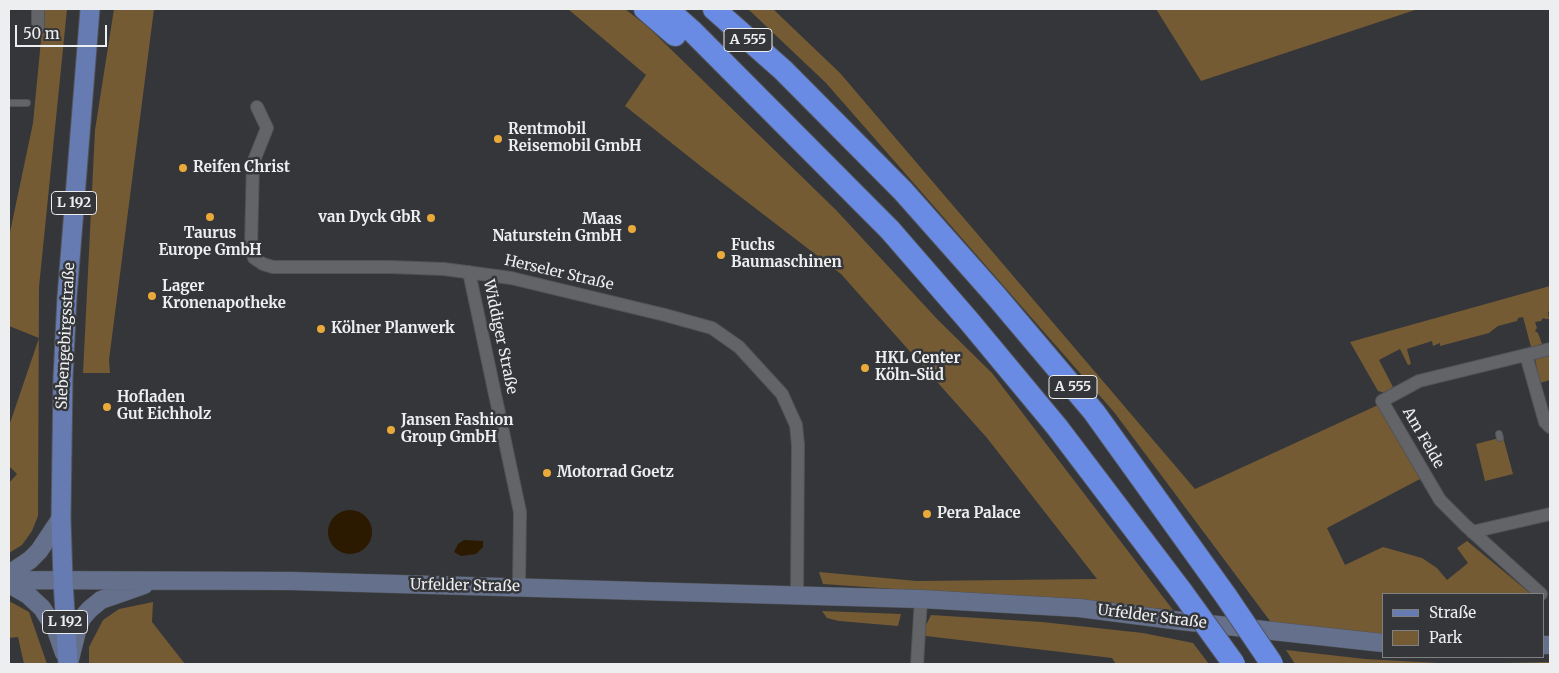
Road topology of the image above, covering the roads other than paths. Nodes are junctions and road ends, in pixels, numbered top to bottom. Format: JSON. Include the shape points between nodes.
{"nodes":[{"id":1,"x":38,"y":9,"type":"edge"},
{"id":2,"x":90,"y":9,"type":"edge"},
{"id":3,"x":645,"y":9,"type":"edge"},
{"id":4,"x":667,"y":9,"type":"edge"},
{"id":5,"x":714,"y":9,"type":"edge"},
{"id":6,"x":732,"y":9,"type":"edge"},
{"id":7,"x":38,"y":28,"type":"dead end"},
{"id":8,"x":782,"y":70,"type":"junction"},
{"id":9,"x":9,"y":103,"type":"edge"},
{"id":10,"x":27,"y":103,"type":"dead end"},
{"id":11,"x":257,"y":107,"type":"dead end"},
{"id":12,"x":890,"y":230,"type":"junction"},
{"id":13,"x":469,"y":272,"type":"junction"},
{"id":14,"x":1550,"y":349,"type":"edge"},
{"id":15,"x":1526,"y":355,"type":"junction"},
{"id":16,"x":1550,"y":427,"type":"edge"},
{"id":17,"x":1550,"y":514,"type":"edge"},
{"id":18,"x":61,"y":518,"type":"junction"},
{"id":19,"x":1472,"y":532,"type":"junction"},
{"id":20,"x":9,"y":574,"type":"edge"},
{"id":21,"x":9,"y":580,"type":"edge"},
{"id":22,"x":63,"y":580,"type":"junction"},
{"id":23,"x":156,"y":581,"type":"junction"},
{"id":24,"x":9,"y":584,"type":"edge"},
{"id":25,"x":519,"y":587,"type":"junction"},
{"id":26,"x":1540,"y":593,"type":"edge"},
{"id":27,"x":797,"y":594,"type":"junction"},
{"id":28,"x":921,"y":599,"type":"junction"},
{"id":29,"x":1382,"y":643,"type":"edge"},
{"id":30,"x":68,"y":664,"type":"edge"},
{"id":31,"x":917,"y":664,"type":"edge"},
{"id":32,"x":1234,"y":664,"type":"edge"},
{"id":33,"x":1272,"y":664,"type":"edge"}],
"edges":[{"from":1,"to":7,"type":"street"},
{"from":2,"to":18,"type":"main road","name":"Siebengebirgsstraße","number":"L 192","via":[[67,297]]},
{"from":3,"to":12,"type":"highway","via":[[850,204]]},
{"from":4,"to":12,"type":"highway","number":"A 555"},
{"from":5,"to":8,"type":"highway","number":"A 555"},
{"from":6,"to":8,"type":"highway"},
{"from":8,"to":33,"type":"highway","number":"A 555","bridge":true,"via":[[903,191],[1094,412]]},
{"from":9,"to":10,"type":"lane"},
{"from":11,"to":13,"type":"street","name":"Herseler Straße","via":[[267,128],[253,164],[251,247],[254,258],[272,267],[390,267]]},
{"from":12,"to":32,"type":"highway","number":"A 555","bridge":true,"via":[[1056,427]]},
{"from":13,"to":25,"type":"street","name":"Widdiger Straße","via":[[520,512]]},
{"from":13,"to":27,"type":"street","name":"Herseler Straße","via":[[511,278],[684,320],[712,328],[739,347],[782,394],[796,425]]},
{"from":14,"to":15,"type":"street","name":"Am Felde"},
{"from":15,"to":16,"type":"street","via":[[1545,422]]},
{"from":15,"to":19,"type":"street","name":"Am Felde","via":[[1419,381],[1382,402],[1440,500]]},
{"from":17,"to":19,"type":"street"},
{"from":18,"to":20,"type":"main road","via":[[39,551]]},
{"from":18,"to":22,"type":"main road","name":"Siebengebirgsstraße","number":"L 192"},
{"from":19,"to":26,"type":"street","name":"Am Felde"},
{"from":21,"to":22,"type":"main road","name":"Urfelder Straße"},
{"from":22,"to":23,"type":"main road","name":"Urfelder Straße"},
{"from":22,"to":30,"type":"main road","name":"Siebengebirgsstraße","number":"L 192"},
{"from":23,"to":25,"type":"main road","name":"Urfelder Straße"},
{"from":23,"to":30,"type":"main road","number":"L 192","via":[[101,600],[90,609],[78,627]]},
{"from":24,"to":30,"type":"main road","number":"L 192","via":[[42,608],[56,630]]},
{"from":25,"to":27,"type":"main road","name":"Urfelder Straße"},
{"from":27,"to":28,"type":"main road","name":"Urfelder Straße"},
{"from":28,"to":29,"type":"main road","name":"Urfelder Straße","via":[[1079,608]]},
{"from":28,"to":31,"type":"street"}]}
